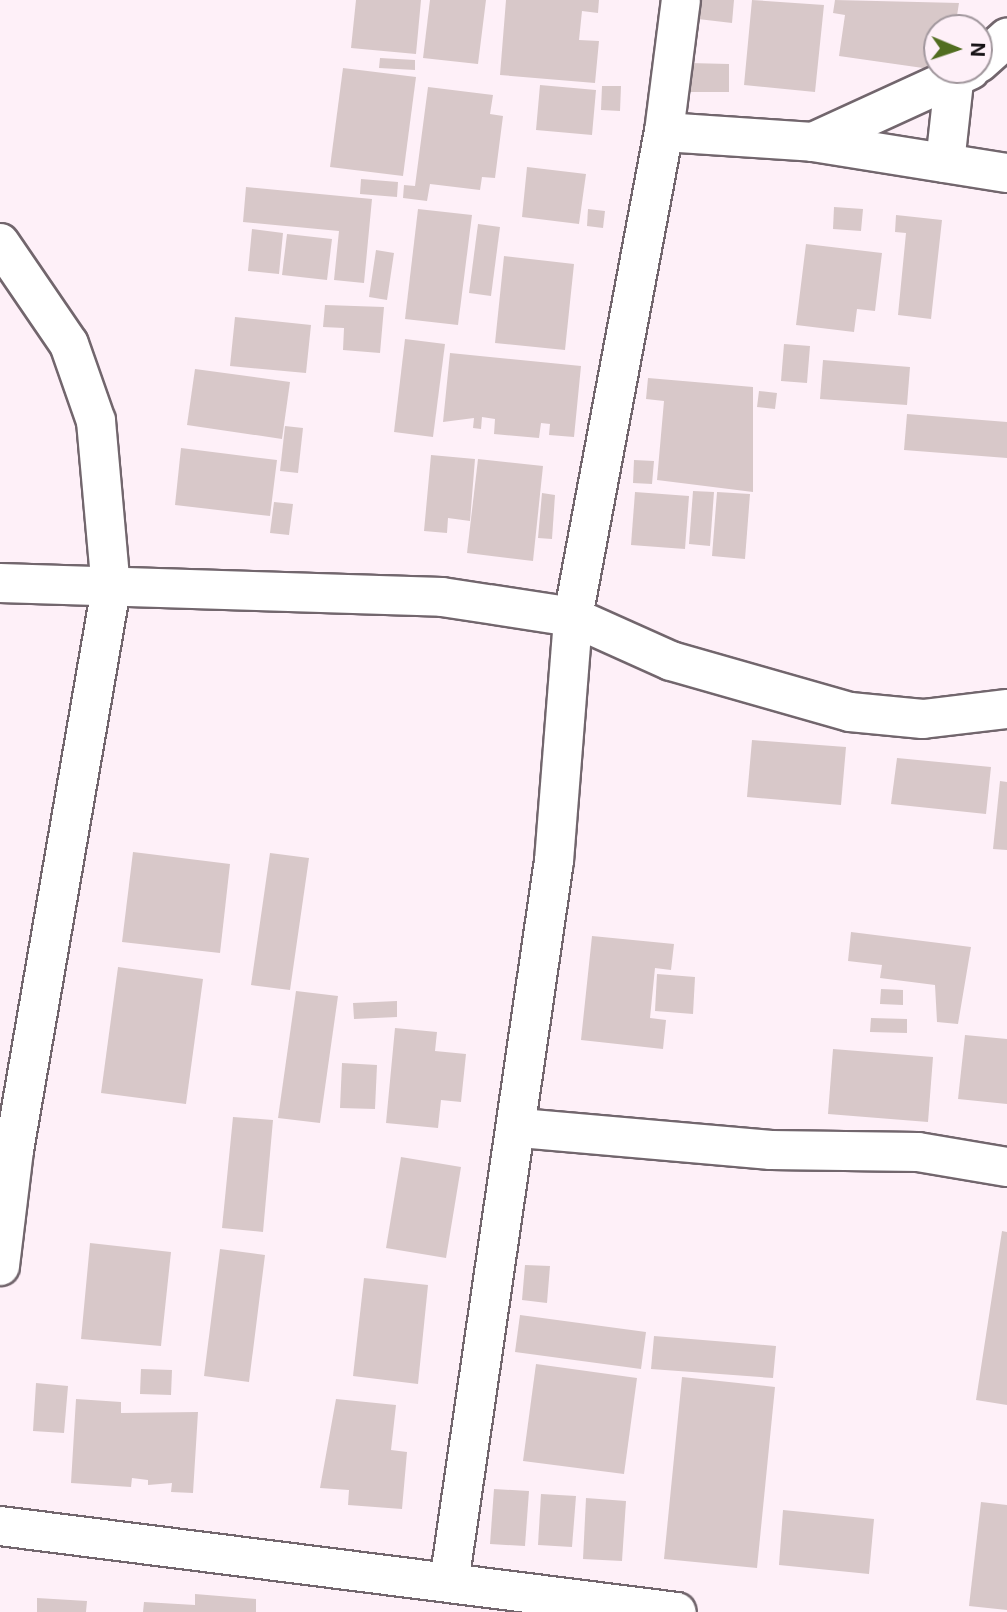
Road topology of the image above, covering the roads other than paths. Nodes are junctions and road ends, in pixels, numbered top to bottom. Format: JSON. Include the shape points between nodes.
{"nodes":[{"id":1,"x":681,"y":0,"type":"edge"},
{"id":2,"x":1007,"y":38,"type":"edge"},
{"id":3,"x":993,"y":50,"type":"edge"},
{"id":4,"x":941,"y":84,"type":"edge"},
{"id":5,"x":965,"y":84,"type":"edge"},
{"id":6,"x":664,"y":132,"type":"junction"},
{"id":7,"x":813,"y":142,"type":"junction"},
{"id":8,"x":945,"y":163,"type":"junction"},
{"id":9,"x":1007,"y":173,"type":"edge"},
{"id":10,"x":0,"y":243,"type":"edge"},
{"id":11,"x":0,"y":583,"type":"edge"},
{"id":12,"x":111,"y":588,"type":"junction"},
{"id":13,"x":573,"y":617,"type":"junction"},
{"id":14,"x":1007,"y":709,"type":"edge"},
{"id":15,"x":520,"y":1128,"type":"junction"},
{"id":16,"x":1007,"y":1167,"type":"edge"},
{"id":17,"x":0,"y":1266,"type":"edge"},
{"id":18,"x":0,"y":1525,"type":"edge"},
{"id":19,"x":449,"y":1583,"type":"junction"},
{"id":20,"x":677,"y":1612,"type":"edge"}],
"edges":[{"from":1,"to":6,"type":"street"},
{"from":2,"to":3,"type":"street"},
{"from":4,"to":7,"type":"street"},
{"from":5,"to":8,"type":"street"},
{"from":6,"to":7,"type":"street"},
{"from":6,"to":13,"type":"street"},
{"from":7,"to":8,"type":"street"},
{"from":8,"to":9,"type":"street"},
{"from":10,"to":12,"type":"street","via":[[69,344],[96,421],[108,497]]},
{"from":11,"to":12,"type":"street"},
{"from":12,"to":13,"type":"street","via":[[442,597]]},
{"from":12,"to":17,"type":"street","via":[[14,1150]]},
{"from":13,"to":14,"type":"street","via":[[671,661],[850,712],[923,719]]},
{"from":13,"to":15,"type":"street","via":[[554,861]]},
{"from":15,"to":16,"type":"street","via":[[771,1150],[918,1152]]},
{"from":15,"to":19,"type":"street"},
{"from":18,"to":19,"type":"street"},
{"from":19,"to":20,"type":"street"}]}
